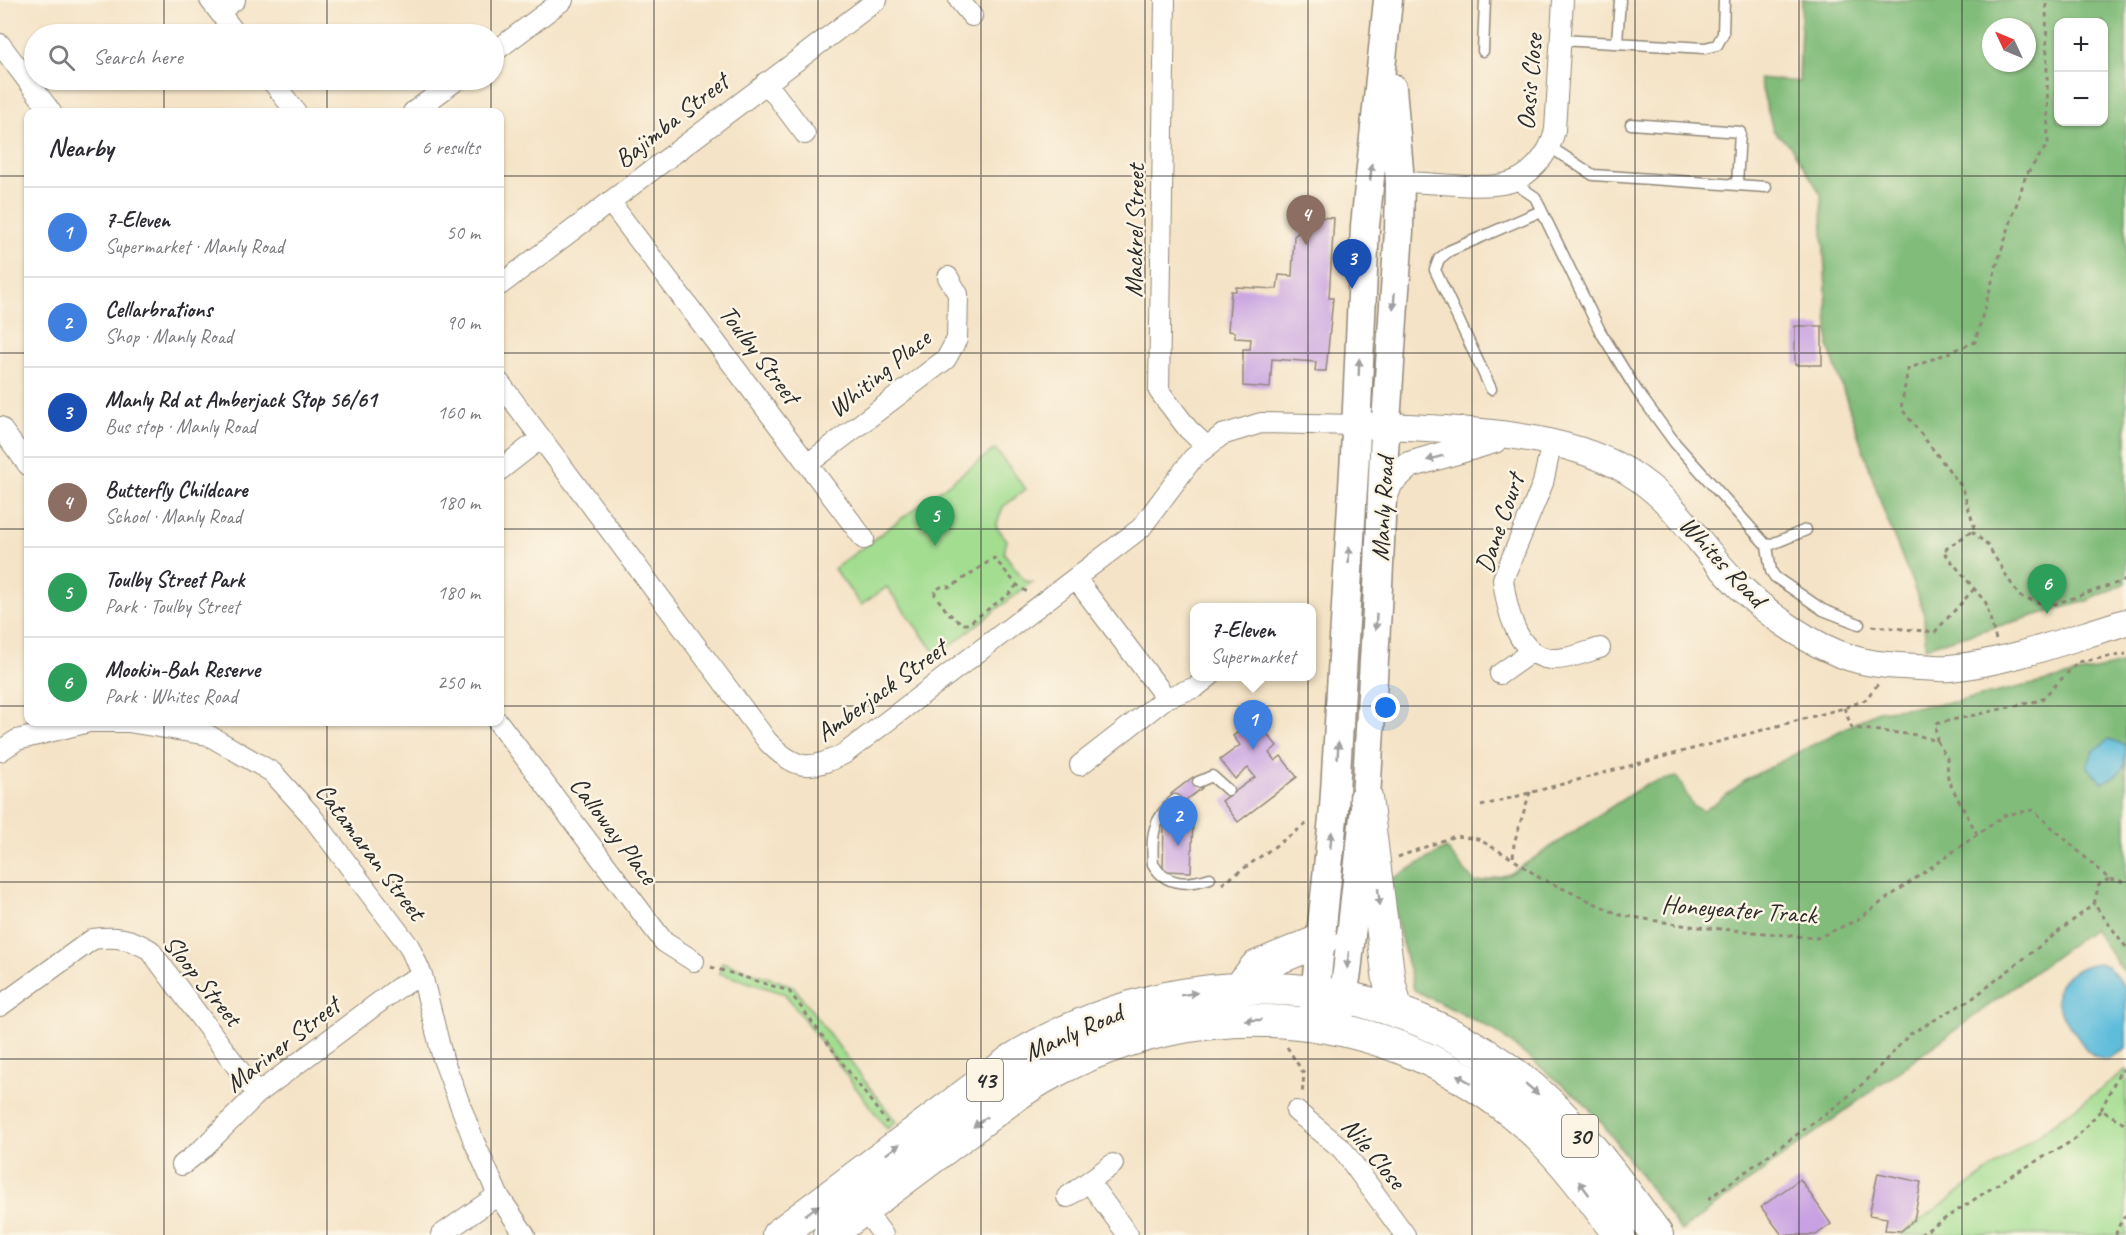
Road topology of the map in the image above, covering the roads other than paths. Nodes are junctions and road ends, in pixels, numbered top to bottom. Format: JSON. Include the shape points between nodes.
{"nodes":[{"id":1,"x":235,"y":0,"type":"edge"},
{"id":2,"x":563,"y":0,"type":"edge"},
{"id":3,"x":877,"y":0,"type":"edge"},
{"id":4,"x":959,"y":0,"type":"edge"},
{"id":5,"x":1166,"y":0,"type":"edge"},
{"id":6,"x":1485,"y":0,"type":"edge"},
{"id":7,"x":1563,"y":0,"type":"edge"},
{"id":8,"x":1620,"y":0,"type":"edge"},
{"id":9,"x":1724,"y":0,"type":"edge"},
{"id":10,"x":215,"y":6,"type":"edge"},
{"id":11,"x":1387,"y":10,"type":"edge"},
{"id":12,"x":972,"y":16,"type":"dead end"},
{"id":13,"x":228,"y":24,"type":"edge"},
{"id":14,"x":1560,"y":40,"type":"junction"},
{"id":15,"x":1617,"y":42,"type":"junction"},
{"id":16,"x":0,"y":44,"type":"edge"},
{"id":17,"x":504,"y":44,"type":"edge"},
{"id":18,"x":1483,"y":51,"type":"dead end"},
{"id":19,"x":24,"y":76,"type":"edge"},
{"id":20,"x":766,"y":82,"type":"junction"},
{"id":21,"x":34,"y":90,"type":"edge"},
{"id":22,"x":279,"y":90,"type":"edge"},
{"id":23,"x":443,"y":90,"type":"edge"},
{"id":24,"x":48,"y":108,"type":"edge"},
{"id":25,"x":293,"y":108,"type":"edge"},
{"id":26,"x":418,"y":108,"type":"edge"},
{"id":27,"x":1631,"y":124,"type":"dead end"},
{"id":28,"x":805,"y":134,"type":"dead end"},
{"id":29,"x":1550,"y":147,"type":"junction"},
{"id":30,"x":1400,"y":182,"type":"junction"},
{"id":31,"x":1512,"y":182,"type":"junction"},
{"id":32,"x":1737,"y":185,"type":"junction"},
{"id":33,"x":1766,"y":187,"type":"dead end"},
{"id":34,"x":610,"y":202,"type":"junction"},
{"id":35,"x":1541,"y":211,"type":"junction"},
{"id":36,"x":948,"y":277,"type":"dead end"},
{"id":37,"x":504,"y":282,"type":"edge"},
{"id":38,"x":504,"y":388,"type":"edge"},
{"id":39,"x":1491,"y":389,"type":"dead end"},
{"id":40,"x":1357,"y":425,"type":"junction"},
{"id":41,"x":1386,"y":426,"type":"junction"},
{"id":42,"x":0,"y":427,"type":"edge"},
{"id":43,"x":1511,"y":435,"type":"junction"},
{"id":44,"x":541,"y":438,"type":"junction"},
{"id":45,"x":1552,"y":441,"type":"junction"},
{"id":46,"x":1206,"y":446,"type":"junction"},
{"id":47,"x":24,"y":460,"type":"edge"},
{"id":48,"x":809,"y":463,"type":"junction"},
{"id":49,"x":504,"y":467,"type":"edge"},
{"id":50,"x":1383,"y":501,"type":"junction"},
{"id":51,"x":1806,"y":530,"type":"dead end"},
{"id":52,"x":864,"y":539,"type":"dead end"},
{"id":53,"x":1767,"y":546,"type":"junction"},
{"id":54,"x":1076,"y":579,"type":"junction"},
{"id":55,"x":2126,"y":622,"type":"edge"},
{"id":56,"x":1859,"y":624,"type":"road end"},
{"id":57,"x":1600,"y":648,"type":"dead end"},
{"id":58,"x":1531,"y":652,"type":"junction"},
{"id":59,"x":1500,"y":674,"type":"dead end"},
{"id":60,"x":1204,"y":681,"type":"edge"},
{"id":61,"x":1166,"y":698,"type":"junction"},
{"id":62,"x":73,"y":726,"type":"edge"},
{"id":63,"x":153,"y":726,"type":"edge"},
{"id":64,"x":501,"y":726,"type":"edge"},
{"id":65,"x":0,"y":751,"type":"edge"},
{"id":66,"x":1080,"y":765,"type":"dead end"},
{"id":67,"x":1198,"y":782,"type":"dead end"},
{"id":68,"x":1228,"y":790,"type":"dead end"},
{"id":69,"x":1366,"y":798,"type":"junction"},
{"id":70,"x":1175,"y":800,"type":"dead end"},
{"id":71,"x":1210,"y":878,"type":"dead end"},
{"id":72,"x":1322,"y":940,"type":"junction"},
{"id":73,"x":694,"y":961,"type":"road end"},
{"id":74,"x":422,"y":975,"type":"junction"},
{"id":75,"x":1239,"y":988,"type":"junction"},
{"id":76,"x":1330,"y":994,"type":"junction"},
{"id":77,"x":0,"y":1006,"type":"edge"},
{"id":78,"x":1397,"y":1012,"type":"junction"},
{"id":79,"x":1324,"y":1027,"type":"junction"},
{"id":80,"x":1056,"y":1052,"type":"junction"},
{"id":81,"x":257,"y":1094,"type":"junction"},
{"id":82,"x":1296,"y":1111,"type":"road end"},
{"id":83,"x":1113,"y":1164,"type":"dead end"},
{"id":84,"x":182,"y":1165,"type":"dead end"},
{"id":85,"x":1089,"y":1182,"type":"junction"},
{"id":86,"x":846,"y":1184,"type":"junction"},
{"id":87,"x":498,"y":1195,"type":"junction"},
{"id":88,"x":1067,"y":1197,"type":"dead end"},
{"id":89,"x":864,"y":1209,"type":"junction"},
{"id":90,"x":441,"y":1235,"type":"edge"},
{"id":91,"x":525,"y":1235,"type":"edge"},
{"id":92,"x":778,"y":1235,"type":"edge"},
{"id":93,"x":829,"y":1235,"type":"edge"},
{"id":94,"x":883,"y":1235,"type":"edge"},
{"id":95,"x":1128,"y":1235,"type":"edge"},
{"id":96,"x":1405,"y":1235,"type":"edge"},
{"id":97,"x":1619,"y":1235,"type":"edge"},
{"id":98,"x":1657,"y":1235,"type":"edge"}],
"edges":[{"from":1,"to":10,"type":"street"},
{"from":2,"to":17,"type":"street"},
{"from":3,"to":20,"type":"street","name":"Bajimba Street"},
{"from":4,"to":12,"type":"street"},
{"from":5,"to":46,"type":"street","name":"Mackrel Street","via":[[1159,391]]},
{"from":6,"to":18,"type":"lane"},
{"from":7,"to":14,"type":"street","name":"Oasis Close"},
{"from":8,"to":15,"type":"lane"},
{"from":9,"to":15,"type":"lane","via":[[1723,34],[1717,45],[1705,48]]},
{"from":10,"to":13,"type":"street"},
{"from":11,"to":30,"type":"main road","name":"Manly Road"},
{"from":40,"to":11,"type":"main road","name":"Manly Road","one_way":true,"via":[[1365,226]]},
{"from":14,"to":15,"type":"lane"},
{"from":14,"to":29,"type":"street","name":"Oasis Close","via":[[1555,130]]},
{"from":16,"to":19,"type":"street"},
{"from":20,"to":28,"type":"street"},
{"from":20,"to":34,"type":"street","name":"Bajimba Street"},
{"from":21,"to":24,"type":"street"},
{"from":22,"to":25,"type":"street"},
{"from":23,"to":26,"type":"street"},
{"from":27,"to":32,"type":"lane","via":[[1740,132]]},
{"from":29,"to":31,"type":"street","name":"Oasis Close","via":[[1536,165]]},
{"from":29,"to":32,"type":"lane","via":[[1593,175]]},
{"from":30,"to":31,"type":"street"},
{"from":30,"to":41,"type":"main road","name":"Manly Road","one_way":true},
{"from":31,"to":35,"type":"lane","via":[[1529,190]]},
{"from":32,"to":33,"type":"lane"},
{"from":34,"to":37,"type":"street","name":"Bajimba Street"},
{"from":34,"to":48,"type":"street","name":"Toulby Street"},
{"from":35,"to":39,"type":"lane","via":[[1449,251],[1439,259],[1435,270]]},
{"from":35,"to":53,"type":"lane","via":[[1600,331],[1637,391],[1675,443]]},
{"from":36,"to":48,"type":"street","name":"Whiting Place","via":[[958,294],[957,339],[946,359]]},
{"from":38,"to":44,"type":"street","name":"Amberjack Street"},
{"from":40,"to":41,"type":"street","name":"Whites Road"},
{"from":40,"to":46,"type":"street","name":"Amberjack Street","via":[[1261,423],[1222,435]]},
{"from":72,"to":40,"type":"main road","name":"Manly Road","one_way":true,"via":[[1334,808]]},
{"from":41,"to":43,"type":"street","name":"Whites Road"},
{"from":41,"to":50,"type":"main road","name":"Manly Road"},
{"from":42,"to":47,"type":"street"},
{"from":43,"to":45,"type":"street","name":"Whites Road"},
{"from":43,"to":50,"type":"street","one_way":true,"via":[[1409,465],[1390,482]]},
{"from":44,"to":49,"type":"street"},
{"from":44,"to":54,"type":"street","name":"Amberjack Street","via":[[768,742],[783,758],[798,765],[820,766],[844,754]]},
{"from":45,"to":55,"type":"street","name":"Whites Road","via":[[1627,471],[1671,504],[1740,587],[1789,628],[1851,658],[1894,666],[1949,668],[2001,659]]},
{"from":45,"to":58,"type":"street","name":"Dane Court","via":[[1543,483],[1503,579],[1509,609]]},
{"from":46,"to":54,"type":"street","name":"Amberjack Street","via":[[1192,458],[1140,528]]},
{"from":48,"to":52,"type":"street","name":"Toulby Street"},
{"from":50,"to":69,"type":"main road","name":"Manly Road","one_way":true},
{"from":51,"to":53,"type":"lane"},
{"from":53,"to":56,"type":"lane","via":[[1775,577],[1823,610]]},
{"from":54,"to":61,"type":"street"},
{"from":57,"to":58,"type":"street","via":[[1564,658],[1546,658]]},
{"from":58,"to":59,"type":"street"},
{"from":60,"to":61,"type":"street"},
{"from":61,"to":66,"type":"street"},
{"from":62,"to":65,"type":"street","name":"Catamaran Street","via":[[17,740]]},
{"from":63,"to":74,"type":"street","name":"Catamaran Street","via":[[208,735],[272,772],[310,814],[409,946]]},
{"from":64,"to":73,"type":"street","name":"Calloway Place","via":[[664,942]]},
{"from":67,"to":68,"type":"lane","via":[[1212,776]]},
{"from":69,"to":76,"type":"main road","name":"Manly Road","one_way":true},
{"from":69,"to":78,"type":"main road","one_way":true,"via":[[1389,981]]},
{"from":70,"to":71,"type":"lane","via":[[1156,820],[1153,864],[1163,877],[1178,883],[1192,884]]},
{"from":72,"to":75,"type":"main road","via":[[1256,967]]},
{"from":72,"to":76,"type":"main road","name":"Manly Road"},
{"from":74,"to":81,"type":"street","name":"Mariner Street","via":[[398,988]]},
{"from":74,"to":87,"type":"street","name":"Catamaran Street","via":[[443,1059]]},
{"from":75,"to":76,"type":"main road","name":"Manly Road","number":"43"},
{"from":80,"to":75,"type":"main road","name":"Manly Road","number":"43","one_way":true,"via":[[1079,1023],[1140,1003]]},
{"from":76,"to":78,"type":"main road","name":"Manly Road","number":"43"},
{"from":76,"to":79,"type":"main road","name":"Manly Road"},
{"from":77,"to":81,"type":"street","name":"Sloop Street","via":[[93,939],[131,939],[150,950]]},
{"from":78,"to":98,"type":"main road","number":"30","one_way":true,"via":[[1456,1038],[1527,1084],[1599,1158]]},
{"from":79,"to":80,"type":"main road","name":"Manly Road","number":"43","one_way":true,"via":[[1247,1020],[1165,1028],[1098,1050]]},
{"from":97,"to":79,"type":"main road","number":"30","one_way":true,"via":[[1552,1150],[1503,1105],[1426,1059],[1388,1043]]},
{"from":86,"to":80,"type":"main road","name":"Manly Road","number":"43","one_way":true,"via":[[1012,1060]]},
{"from":80,"to":89,"type":"main road","name":"Manly Road","number":"43","one_way":true,"via":[[998,1108]]},
{"from":81,"to":84,"type":"street","name":"Mariner Street"},
{"from":82,"to":96,"type":"street","name":"Nile Close","via":[[1342,1149]]},
{"from":83,"to":85,"type":"street"},
{"from":85,"to":88,"type":"street"},
{"from":85,"to":95,"type":"street"},
{"from":86,"to":89,"type":"street"},
{"from":92,"to":86,"type":"main road","name":"Manly Road","number":"43","one_way":true},
{"from":87,"to":90,"type":"street"},
{"from":87,"to":91,"type":"street","name":"Catamaran Street"},
{"from":89,"to":93,"type":"main road","name":"Manly Road","number":"43"},
{"from":89,"to":94,"type":"street"}]}
